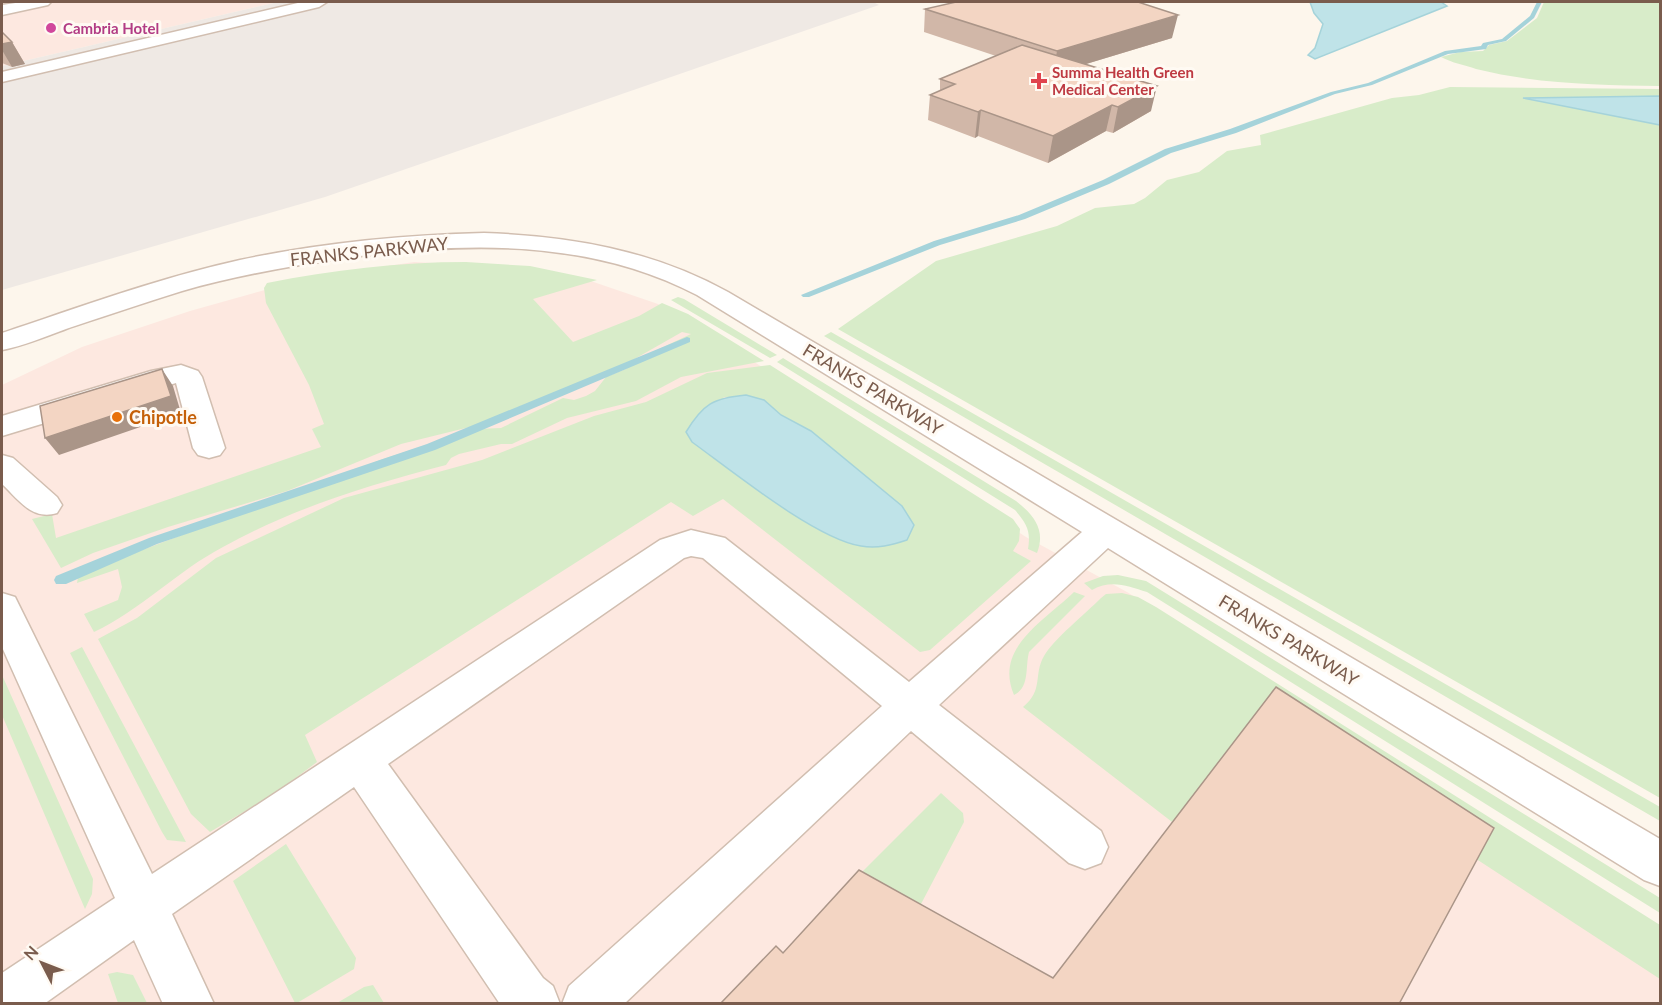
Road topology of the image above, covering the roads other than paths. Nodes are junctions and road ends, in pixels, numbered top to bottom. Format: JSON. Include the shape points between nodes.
{"nodes":[{"id":1,"x":43,"y":2,"type":"edge"},
{"id":2,"x":319,"y":2,"type":"edge"},
{"id":3,"x":2,"y":10,"type":"edge"},
{"id":4,"x":2,"y":77,"type":"edge"},
{"id":5,"x":2,"y":342,"type":"edge"},
{"id":6,"x":2,"y":426,"type":"edge"},
{"id":7,"x":209,"y":448,"type":"dead end"},
{"id":8,"x":2,"y":466,"type":"edge"},
{"id":9,"x":45,"y":505,"type":"dead end"},
{"id":10,"x":1106,"y":530,"type":"junction"},
{"id":11,"x":2,"y":606,"type":"edge"},
{"id":12,"x":910,"y":706,"type":"junction"},
{"id":13,"x":360,"y":760,"type":"junction"},
{"id":14,"x":1085,"y":847,"type":"dead end"},
{"id":15,"x":1660,"y":864,"type":"edge"},
{"id":16,"x":143,"y":907,"type":"junction"},
{"id":17,"x":2,"y":1002,"type":"edge"},
{"id":18,"x":189,"y":1004,"type":"edge"},
{"id":19,"x":535,"y":1004,"type":"edge"},
{"id":20,"x":587,"y":1004,"type":"edge"}],
"edges":[{"from":1,"to":3,"type":"lane"},
{"from":2,"to":4,"type":"lane"},
{"from":5,"to":10,"type":"lane","name":"FRANKS PARKWAY","via":[[234,269],[336,252],[398,244],[502,240],[591,250],[652,266],[708,291]]},
{"from":6,"to":7,"type":"lane","via":[[161,376],[181,374],[188,377]]},
{"from":8,"to":9,"type":"lane"},
{"from":10,"to":12,"type":"lane"},
{"from":10,"to":15,"type":"lane","name":"FRANKS PARKWAY"},
{"from":11,"to":16,"type":"lane"},
{"from":12,"to":13,"type":"lane","via":[[713,547],[691,543],[672,549]]},
{"from":12,"to":14,"type":"lane"},
{"from":12,"to":20,"type":"lane"},
{"from":13,"to":16,"type":"lane"},
{"from":13,"to":19,"type":"lane","via":[[525,996]]},
{"from":16,"to":17,"type":"lane"},
{"from":16,"to":18,"type":"lane"}]}
